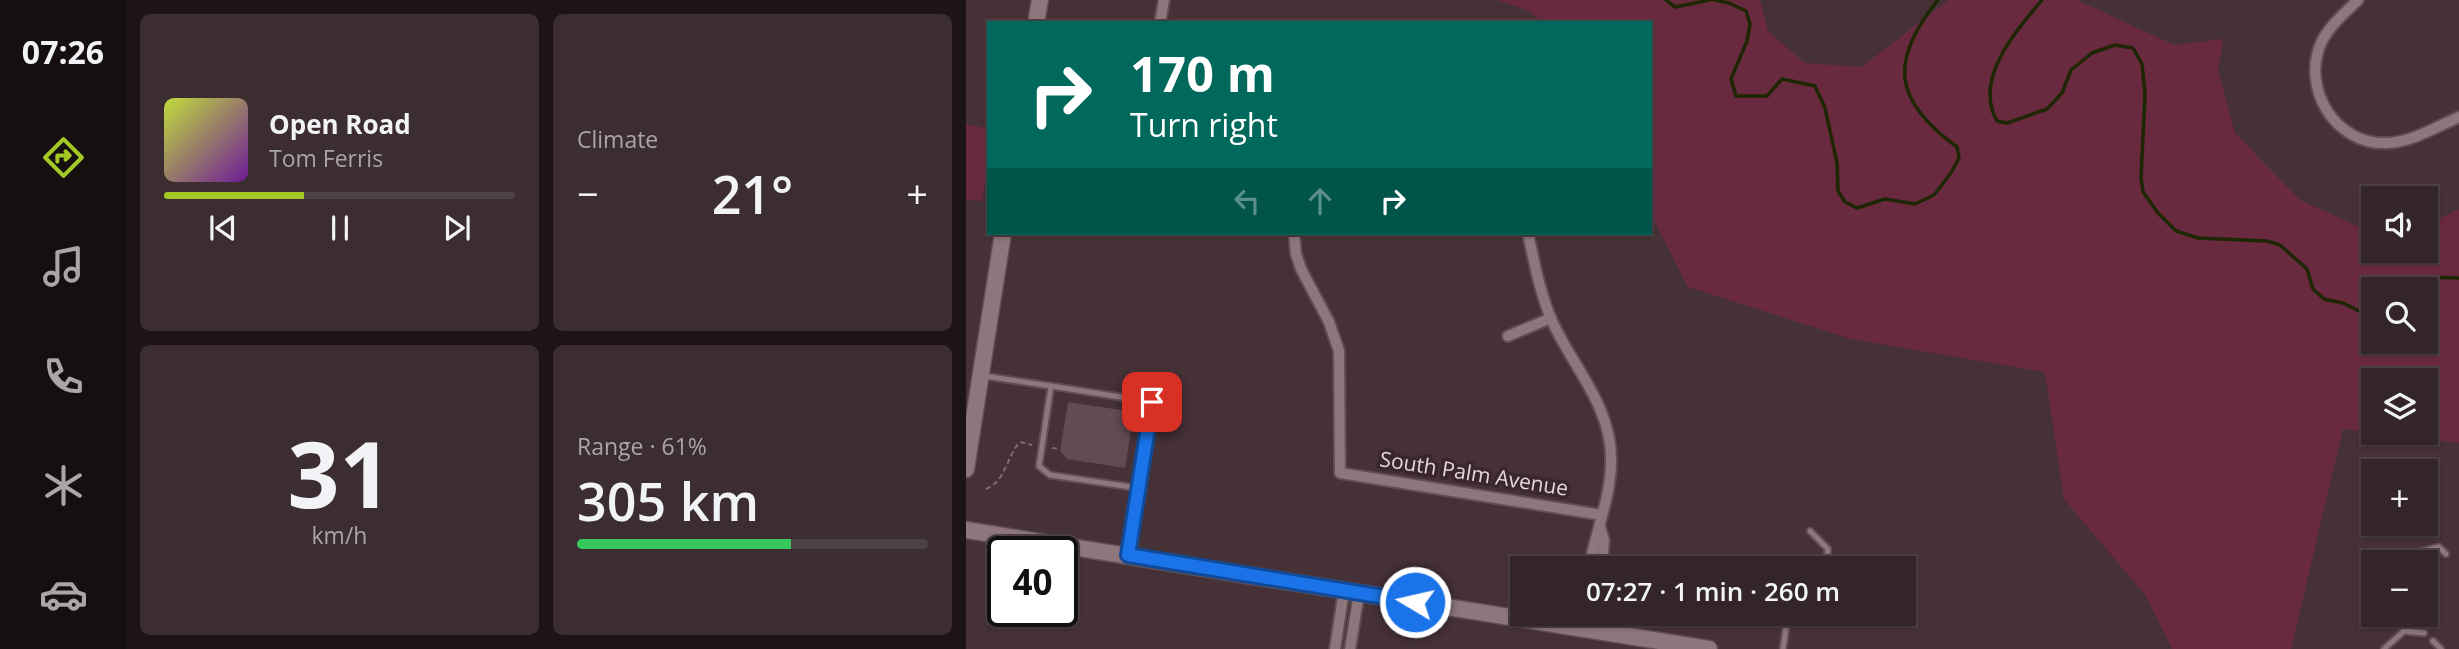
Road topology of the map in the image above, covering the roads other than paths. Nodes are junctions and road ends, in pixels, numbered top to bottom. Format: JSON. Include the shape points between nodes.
{"nodes":[{"id":1,"x":1040,"y":0,"type":"edge"},
{"id":2,"x":1164,"y":0,"type":"edge"},
{"id":3,"x":2358,"y":0,"type":"edge"},
{"id":4,"x":1036,"y":21,"type":"edge"},
{"id":5,"x":1160,"y":21,"type":"edge"},
{"id":6,"x":2459,"y":117,"type":"edge"},
{"id":7,"x":1003,"y":235,"type":"edge"},
{"id":8,"x":1294,"y":235,"type":"edge"},
{"id":9,"x":1528,"y":235,"type":"edge"},
{"id":10,"x":1551,"y":318,"type":"junction"},
{"id":11,"x":1508,"y":336,"type":"dead end"},
{"id":12,"x":981,"y":375,"type":"junction"},
{"id":13,"x":1051,"y":386,"type":"junction"},
{"id":14,"x":966,"y":469,"type":"edge"},
{"id":15,"x":1138,"y":488,"type":"junction"},
{"id":16,"x":1601,"y":521,"type":"junction"},
{"id":17,"x":966,"y":530,"type":"edge"},
{"id":18,"x":1810,"y":530,"type":"dead end"},
{"id":19,"x":2427,"y":550,"type":"edge"},
{"id":20,"x":2446,"y":554,"type":"dead end"},
{"id":21,"x":1128,"y":555,"type":"junction"},
{"id":22,"x":1591,"y":556,"type":"edge"},
{"id":23,"x":1603,"y":556,"type":"edge"},
{"id":24,"x":1827,"y":556,"type":"edge"},
{"id":25,"x":1352,"y":591,"type":"junction"},
{"id":26,"x":1510,"y":614,"type":"edge"},
{"id":27,"x":1590,"y":626,"type":"edge"},
{"id":28,"x":1786,"y":626,"type":"edge"},
{"id":29,"x":2403,"y":627,"type":"edge"},
{"id":30,"x":2404,"y":631,"type":"junction"},
{"id":31,"x":2424,"y":633,"type":"dead end"},
{"id":32,"x":2433,"y":641,"type":"dead end"},
{"id":33,"x":1335,"y":649,"type":"edge"},
{"id":34,"x":1350,"y":649,"type":"edge"},
{"id":35,"x":1709,"y":649,"type":"edge"},
{"id":36,"x":1783,"y":649,"type":"edge"},
{"id":37,"x":2384,"y":649,"type":"edge"},
{"id":38,"x":2441,"y":649,"type":"edge"}],
"edges":[{"from":1,"to":4,"type":"street"},
{"from":2,"to":5,"type":"street"},
{"from":3,"to":6,"type":"street","via":[[2328,31],[2316,60],[2316,88],[2330,117],[2351,134],[2378,143],[2414,138]]},
{"from":7,"to":12,"type":"street"},
{"from":8,"to":16,"type":"street","name":"South Palm Avenue","via":[[1301,269],[1339,351],[1340,473]]},
{"from":9,"to":10,"type":"street"},
{"from":10,"to":11,"type":"street"},
{"from":10,"to":16,"type":"street","via":[[1607,424],[1612,460]]},
{"from":12,"to":13,"type":"lane"},
{"from":12,"to":14,"type":"street"},
{"from":13,"to":15,"type":"lane","via":[[1039,466],[1050,475]]},
{"from":13,"to":15,"type":"lane","via":[[1152,402]]},
{"from":15,"to":21,"type":"lane"},
{"from":16,"to":22,"type":"street"},
{"from":16,"to":23,"type":"street"},
{"from":17,"to":21,"type":"street"},
{"from":18,"to":24,"type":"lane","via":[[1828,549]]},
{"from":19,"to":20,"type":"lane","via":[[2439,547]]},
{"from":21,"to":25,"type":"street"},
{"from":25,"to":26,"type":"street"},
{"from":25,"to":33,"type":"street"},
{"from":25,"to":34,"type":"street"},
{"from":27,"to":35,"type":"street"},
{"from":28,"to":36,"type":"lane"},
{"from":29,"to":30,"type":"lane"},
{"from":30,"to":31,"type":"lane"},
{"from":30,"to":37,"type":"lane"},
{"from":32,"to":38,"type":"lane"}]}
